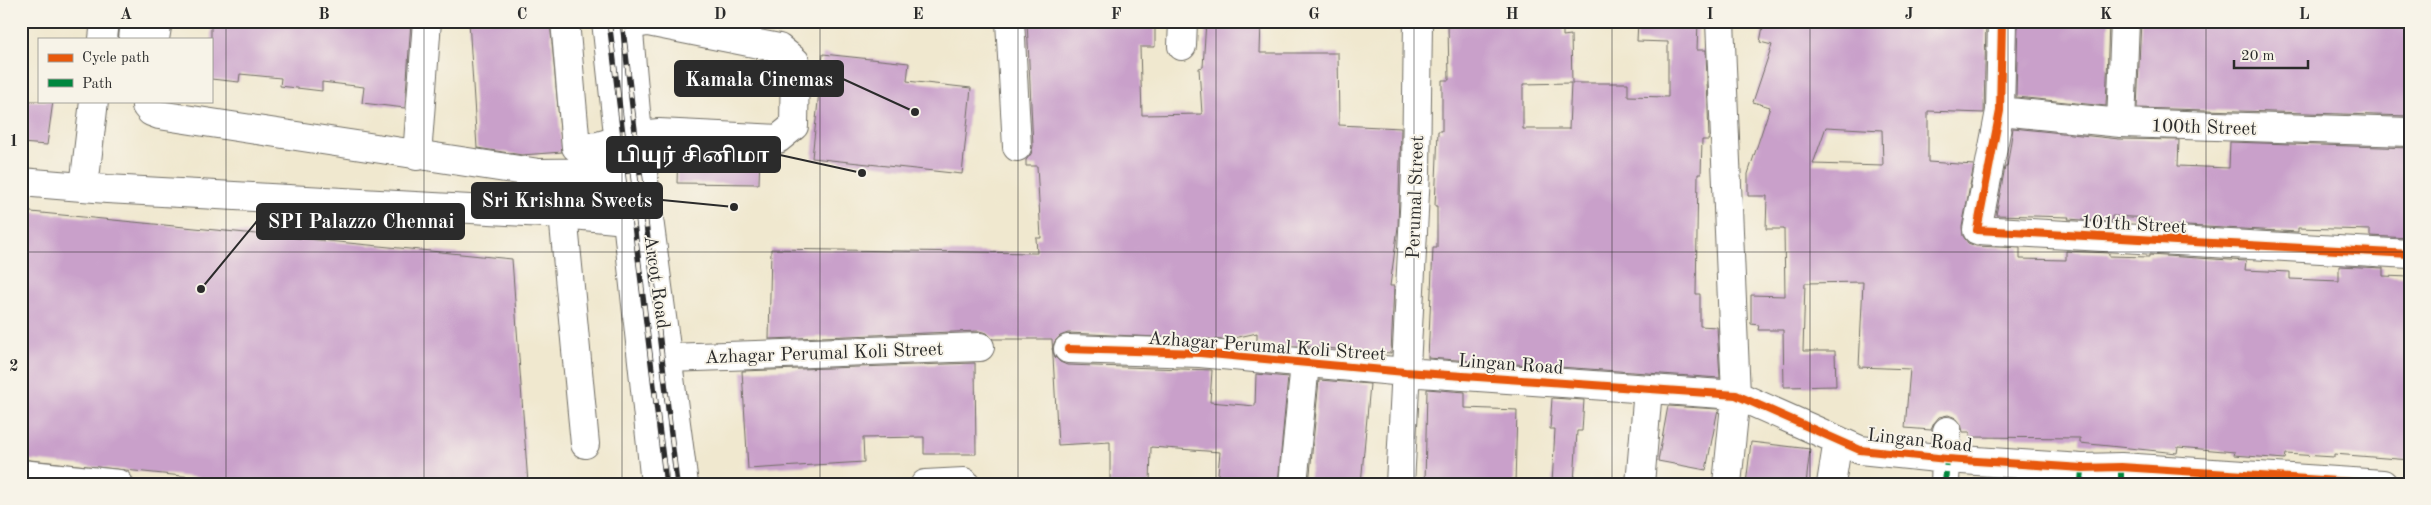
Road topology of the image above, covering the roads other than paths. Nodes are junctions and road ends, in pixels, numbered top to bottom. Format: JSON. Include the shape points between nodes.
{"nodes":[{"id":1,"x":105,"y":21,"type":"edge"},
{"id":2,"x":135,"y":21,"type":"edge"},
{"id":3,"x":158,"y":21,"type":"edge"},
{"id":4,"x":427,"y":21,"type":"edge"},
{"id":5,"x":565,"y":21,"type":"edge"},
{"id":6,"x":1010,"y":21,"type":"edge"},
{"id":7,"x":1418,"y":21,"type":"edge"},
{"id":8,"x":1720,"y":21,"type":"edge"},
{"id":9,"x":2002,"y":21,"type":"edge"},
{"id":10,"x":2125,"y":21,"type":"edge"},
{"id":11,"x":621,"y":23,"type":"edge"},
{"id":12,"x":103,"y":38,"type":"edge"},
{"id":13,"x":133,"y":38,"type":"edge"},
{"id":14,"x":155,"y":38,"type":"edge"},
{"id":15,"x":94,"y":102,"type":"edge"},
{"id":16,"x":141,"y":103,"type":"edge"},
{"id":17,"x":2000,"y":112,"type":"junction"},
{"id":18,"x":2121,"y":123,"type":"junction"},
{"id":19,"x":2410,"y":132,"type":"edge"},
{"id":20,"x":628,"y":137,"type":"junction"},
{"id":21,"x":1017,"y":147,"type":"dead end"},
{"id":22,"x":417,"y":156,"type":"junction"},
{"id":23,"x":21,"y":182,"type":"edge"},
{"id":24,"x":84,"y":187,"type":"junction"},
{"id":25,"x":629,"y":194,"type":"junction"},
{"id":26,"x":563,"y":214,"type":"junction"},
{"id":27,"x":2410,"y":254,"type":"edge"},
{"id":28,"x":980,"y":347,"type":"dead end"},
{"id":29,"x":1068,"y":349,"type":"dead end"},
{"id":30,"x":668,"y":358,"type":"junction"},
{"id":31,"x":1305,"y":364,"type":"junction"},
{"id":32,"x":1405,"y":372,"type":"junction"},
{"id":33,"x":1648,"y":389,"type":"junction"},
{"id":34,"x":1736,"y":395,"type":"junction"},
{"id":35,"x":1947,"y":431,"type":"dead end"},
{"id":36,"x":1838,"y":440,"type":"junction"},
{"id":37,"x":585,"y":444,"type":"dead end"},
{"id":38,"x":1946,"y":471,"type":"edge"},
{"id":39,"x":21,"y":474,"type":"edge"},
{"id":40,"x":2014,"y":474,"type":"edge"},
{"id":41,"x":2081,"y":476,"type":"edge"},
{"id":42,"x":2121,"y":476,"type":"edge"},
{"id":43,"x":2201,"y":478,"type":"edge"},
{"id":44,"x":964,"y":482,"type":"dead end"},
{"id":45,"x":119,"y":484,"type":"edge"},
{"id":46,"x":655,"y":484,"type":"edge"},
{"id":47,"x":684,"y":484,"type":"edge"},
{"id":48,"x":925,"y":484,"type":"edge"},
{"id":49,"x":1294,"y":484,"type":"edge"},
{"id":50,"x":1400,"y":484,"type":"edge"},
{"id":51,"x":1640,"y":484,"type":"edge"},
{"id":52,"x":1726,"y":484,"type":"edge"},
{"id":53,"x":1831,"y":484,"type":"edge"},
{"id":54,"x":2383,"y":484,"type":"edge"}],
"edges":[{"from":1,"to":12,"type":"street"},
{"from":2,"to":13,"type":"street"},
{"from":3,"to":14,"type":"street"},
{"from":4,"to":22,"type":"street"},
{"from":5,"to":20,"type":"street","via":[[576,147],[598,146]]},
{"from":6,"to":21,"type":"street"},
{"from":7,"to":32,"type":"street","name":"Perumal Street","via":[[1416,173]]},
{"from":8,"to":34,"type":"street"},
{"from":9,"to":17,"type":"street"},
{"from":10,"to":18,"type":"street"},
{"from":11,"to":20,"type":"street","name":"Arcot Road"},
{"from":11,"to":20,"type":"street","via":[[648,22],[779,48],[796,62],[794,126],[778,139],[659,132]]},
{"from":15,"to":24,"type":"street"},
{"from":16,"to":22,"type":"street","via":[[159,115]]},
{"from":17,"to":18,"type":"street","name":"100th Street"},
{"from":17,"to":27,"type":"street","name":"101th Street","via":[[1977,230]]},
{"from":18,"to":19,"type":"street","name":"100th Street"},
{"from":20,"to":25,"type":"street","name":"Arcot Road"},
{"from":22,"to":25,"type":"street","via":[[539,173]]},
{"from":23,"to":24,"type":"street"},
{"from":24,"to":26,"type":"street"},
{"from":25,"to":26,"type":"street"},
{"from":25,"to":30,"type":"street","name":"Arcot Road"},
{"from":25,"to":46,"type":"street","name":"Arcot Road"},
{"from":26,"to":37,"type":"street"},
{"from":28,"to":30,"type":"street","name":"Azhagar Perumal Koli Street"},
{"from":29,"to":31,"type":"street","name":"Azhagar Perumal Koli Street","via":[[1200,353]]},
{"from":30,"to":47,"type":"street","name":"Arcot Road"},
{"from":31,"to":32,"type":"street","name":"Azhagar Perumal Koli Street"},
{"from":31,"to":49,"type":"street"},
{"from":32,"to":33,"type":"street","name":"Lingan Road"},
{"from":32,"to":50,"type":"street","name":"Perumal Street"},
{"from":33,"to":34,"type":"street","name":"Lingan Road"},
{"from":33,"to":51,"type":"street"},
{"from":34,"to":36,"type":"street","name":"Lingan Road"},
{"from":34,"to":52,"type":"street"},
{"from":35,"to":38,"type":"street"},
{"from":36,"to":38,"type":"street","name":"Lingan Road","via":[[1860,450]]},
{"from":36,"to":53,"type":"street"},
{"from":38,"to":40,"type":"street","name":"Lingan Road"},
{"from":39,"to":45,"type":"street"},
{"from":40,"to":41,"type":"street","name":"Lingan Road"},
{"from":41,"to":42,"type":"street","name":"Lingan Road"},
{"from":42,"to":43,"type":"street","name":"Lingan Road"},
{"from":43,"to":54,"type":"street","name":"Lingan Road"},
{"from":44,"to":48,"type":"street"}]}
